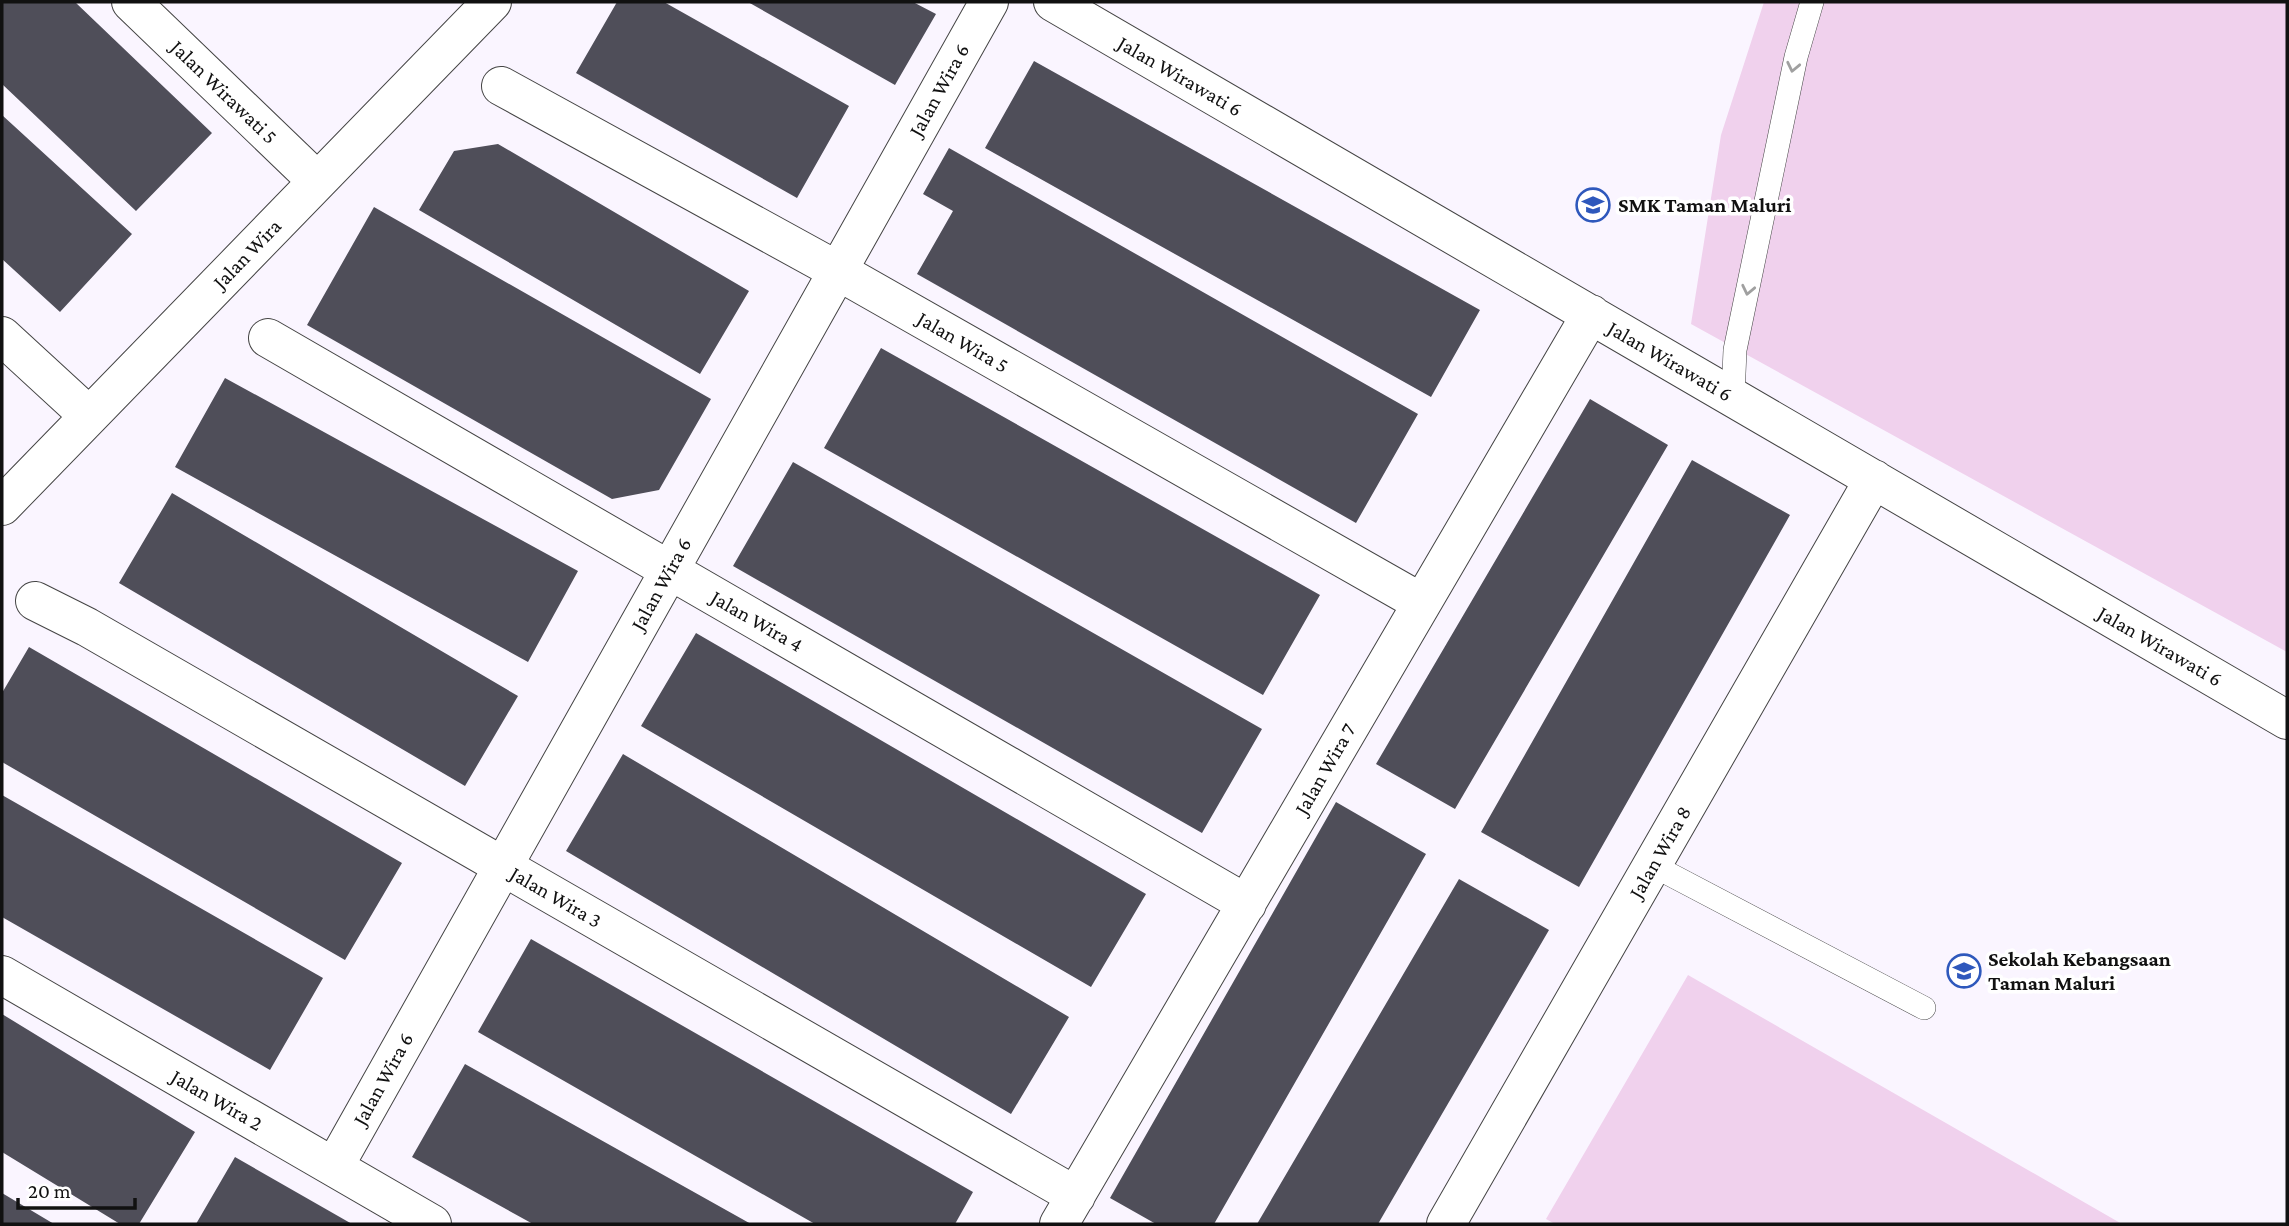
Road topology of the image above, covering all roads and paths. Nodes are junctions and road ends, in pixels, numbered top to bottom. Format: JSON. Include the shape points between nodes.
{"nodes":[{"id":1,"x":131,"y":2,"type":"edge"},
{"id":2,"x":492,"y":2,"type":"edge"},
{"id":3,"x":989,"y":2,"type":"edge"},
{"id":4,"x":1053,"y":2,"type":"edge"},
{"id":5,"x":1812,"y":2,"type":"edge"},
{"id":6,"x":501,"y":86,"type":"dead end"},
{"id":7,"x":317,"y":181,"type":"junction"},
{"id":8,"x":838,"y":271,"type":"junction"},
{"id":9,"x":1591,"y":314,"type":"junction"},
{"id":10,"x":2,"y":336,"type":"edge"},
{"id":11,"x":268,"y":338,"type":"dead end"},
{"id":12,"x":1733,"y":397,"type":"junction"},
{"id":13,"x":89,"y":416,"type":"junction"},
{"id":14,"x":1874,"y":479,"type":"junction"},
{"id":15,"x":2,"y":506,"type":"edge"},
{"id":16,"x":669,"y":570,"type":"junction"},
{"id":17,"x":35,"y":601,"type":"dead end"},
{"id":18,"x":1422,"y":603,"type":"junction"},
{"id":19,"x":2287,"y":720,"type":"edge"},
{"id":20,"x":1652,"y":865,"type":"junction"},
{"id":21,"x":502,"y":866,"type":"junction"},
{"id":22,"x":1247,"y":904,"type":"junction"},
{"id":23,"x":2,"y":975,"type":"edge"},
{"id":24,"x":1924,"y":1008,"type":"dead end"},
{"id":25,"x":334,"y":1167,"type":"junction"},
{"id":26,"x":1067,"y":1210,"type":"edge"},
{"id":27,"x":432,"y":1224,"type":"edge"},
{"id":28,"x":1446,"y":1224,"type":"edge"}],
"edges":[{"from":1,"to":7,"type":"street","name":"Jalan Wirawati 5"},
{"from":2,"to":7,"type":"street","name":"Jalan Wira"},
{"from":3,"to":8,"type":"street","name":"Jalan Wira 6"},
{"from":4,"to":9,"type":"street","name":"Jalan Wirawati 6"},
{"from":5,"to":12,"type":"lane","one_way":true,"via":[[1796,57],[1735,350]]},
{"from":6,"to":8,"type":"street","name":"Jalan Wira 5"},
{"from":7,"to":13,"type":"street","name":"Jalan Wira"},
{"from":8,"to":16,"type":"street","name":"Jalan Wira 6"},
{"from":8,"to":18,"type":"street","name":"Jalan Wira 5"},
{"from":9,"to":12,"type":"street","name":"Jalan Wirawati 6"},
{"from":9,"to":18,"type":"street","name":"Jalan Wira 7"},
{"from":10,"to":13,"type":"street"},
{"from":11,"to":16,"type":"street","name":"Jalan Wira 4"},
{"from":12,"to":14,"type":"street","name":"Jalan Wirawati 6"},
{"from":13,"to":15,"type":"street","name":"Jalan Wira"},
{"from":14,"to":19,"type":"street","name":"Jalan Wirawati 6"},
{"from":14,"to":20,"type":"street","name":"Jalan Wira 8"},
{"from":16,"to":21,"type":"street","name":"Jalan Wira 6"},
{"from":16,"to":22,"type":"street","name":"Jalan Wira 4"},
{"from":17,"to":21,"type":"street","name":"Jalan Wira 3"},
{"from":18,"to":22,"type":"street","name":"Jalan Wira 7"},
{"from":20,"to":24,"type":"lane"},
{"from":20,"to":28,"type":"street","name":"Jalan Wira 8"},
{"from":21,"to":25,"type":"street","name":"Jalan Wira 6"},
{"from":21,"to":26,"type":"street","name":"Jalan Wira 3"},
{"from":22,"to":26,"type":"street","name":"Jalan Wira 7"},
{"from":23,"to":25,"type":"street","name":"Jalan Wira 2"},
{"from":25,"to":27,"type":"street","name":"Jalan Wira 2"}]}
